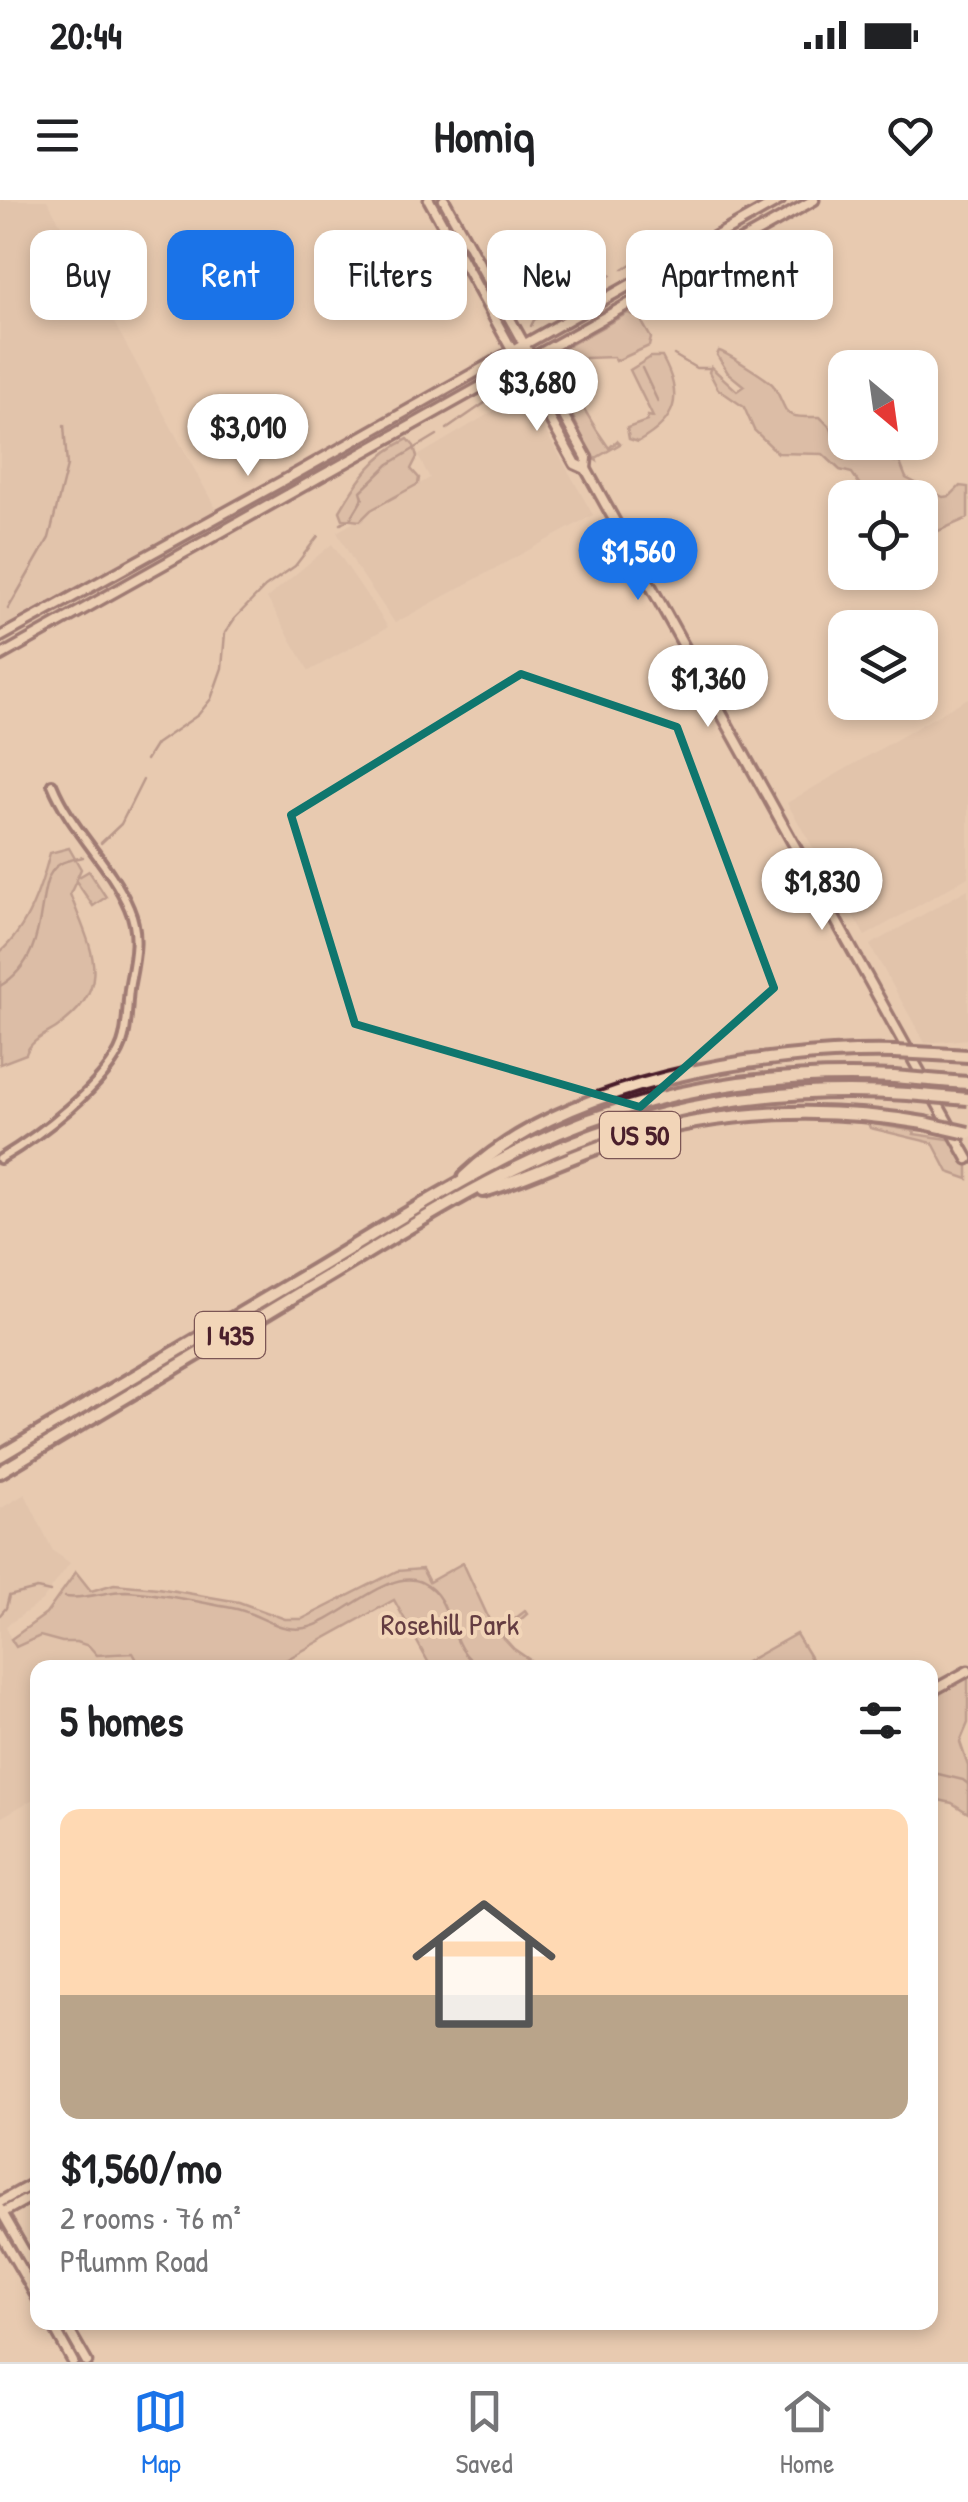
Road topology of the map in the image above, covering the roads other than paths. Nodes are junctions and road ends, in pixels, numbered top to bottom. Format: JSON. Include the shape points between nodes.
{"nodes":[{"id":1,"x":429,"y":200,"type":"edge"},
{"id":2,"x":444,"y":200,"type":"edge"},
{"id":3,"x":780,"y":200,"type":"edge"},
{"id":4,"x":814,"y":200,"type":"edge"},
{"id":5,"x":523,"y":345,"type":"junction"},
{"id":6,"x":512,"y":351,"type":"junction"},
{"id":7,"x":531,"y":360,"type":"junction"},
{"id":8,"x":520,"y":366,"type":"junction"},
{"id":9,"x":586,"y":469,"type":"junction"},
{"id":10,"x":0,"y":637,"type":"edge"},
{"id":11,"x":0,"y":656,"type":"edge"},
{"id":12,"x":52,"y":784,"type":"dead end"},
{"id":13,"x":968,"y":1056,"type":"edge"},
{"id":14,"x":968,"y":1083,"type":"edge"},
{"id":15,"x":968,"y":1099,"type":"edge"},
{"id":16,"x":968,"y":1133,"type":"edge"},
{"id":17,"x":0,"y":1159,"type":"edge"},
{"id":18,"x":968,"y":1159,"type":"edge"},
{"id":19,"x":454,"y":1187,"type":"junction"},
{"id":20,"x":461,"y":1198,"type":"junction"},
{"id":21,"x":0,"y":1456,"type":"edge"},
{"id":22,"x":0,"y":1472,"type":"edge"},
{"id":23,"x":968,"y":1671,"type":"edge"},
{"id":24,"x":938,"y":1688,"type":"edge"},
{"id":25,"x":30,"y":2187,"type":"edge"},
{"id":26,"x":30,"y":2197,"type":"edge"},
{"id":27,"x":1,"y":2209,"type":"edge"},
{"id":28,"x":0,"y":2233,"type":"edge"},
{"id":29,"x":30,"y":2261,"type":"edge"},
{"id":30,"x":30,"y":2285,"type":"edge"},
{"id":31,"x":55,"y":2330,"type":"edge"},
{"id":32,"x":69,"y":2330,"type":"edge"},
{"id":33,"x":73,"y":2362,"type":"edge"},
{"id":34,"x":87,"y":2362,"type":"edge"}],
"edges":[{"from":1,"to":6,"type":"main road"},
{"from":2,"to":5,"type":"main road"},
{"from":3,"to":5,"type":"main road"},
{"from":4,"to":7,"type":"main road"},
{"from":5,"to":6,"type":"main road"},
{"from":5,"to":7,"type":"main road"},
{"from":6,"to":8,"type":"main road"},
{"from":6,"to":10,"type":"main road"},
{"from":7,"to":8,"type":"main road"},
{"from":7,"to":9,"type":"main road","via":[[587,458]]},
{"from":8,"to":9,"type":"main road","via":[[576,464]]},
{"from":8,"to":11,"type":"main road"},
{"from":9,"to":18,"type":"main road"},
{"from":12,"to":17,"type":"street","via":[[134,920],[126,1024],[103,1077]]},
{"from":13,"to":19,"type":"highway","number":"US 50","bridge":true,"via":[[814,1054],[640,1086],[526,1132]]},
{"from":14,"to":19,"type":"highway","number":"I 435","bridge":true,"via":[[789,1078],[690,1091],[571,1128]]},
{"from":15,"to":20,"type":"highway","number":"I 435","bridge":true,"via":[[792,1093],[684,1109],[557,1149]]},
{"from":16,"to":20,"type":"highway","number":"US 50","bridge":true,"via":[[828,1112],[718,1119],[622,1139]]},
{"from":19,"to":21,"type":"highway","number":"I 435"},
{"from":20,"to":22,"type":"highway","number":"I 435"},
{"from":23,"to":24,"type":"main road"},
{"from":25,"to":27,"type":"main road"},
{"from":26,"to":27,"type":"main road"},
{"from":27,"to":29,"type":"main road"},
{"from":28,"to":30,"type":"main road"},
{"from":31,"to":33,"type":"main road"},
{"from":32,"to":34,"type":"main road"}]}
